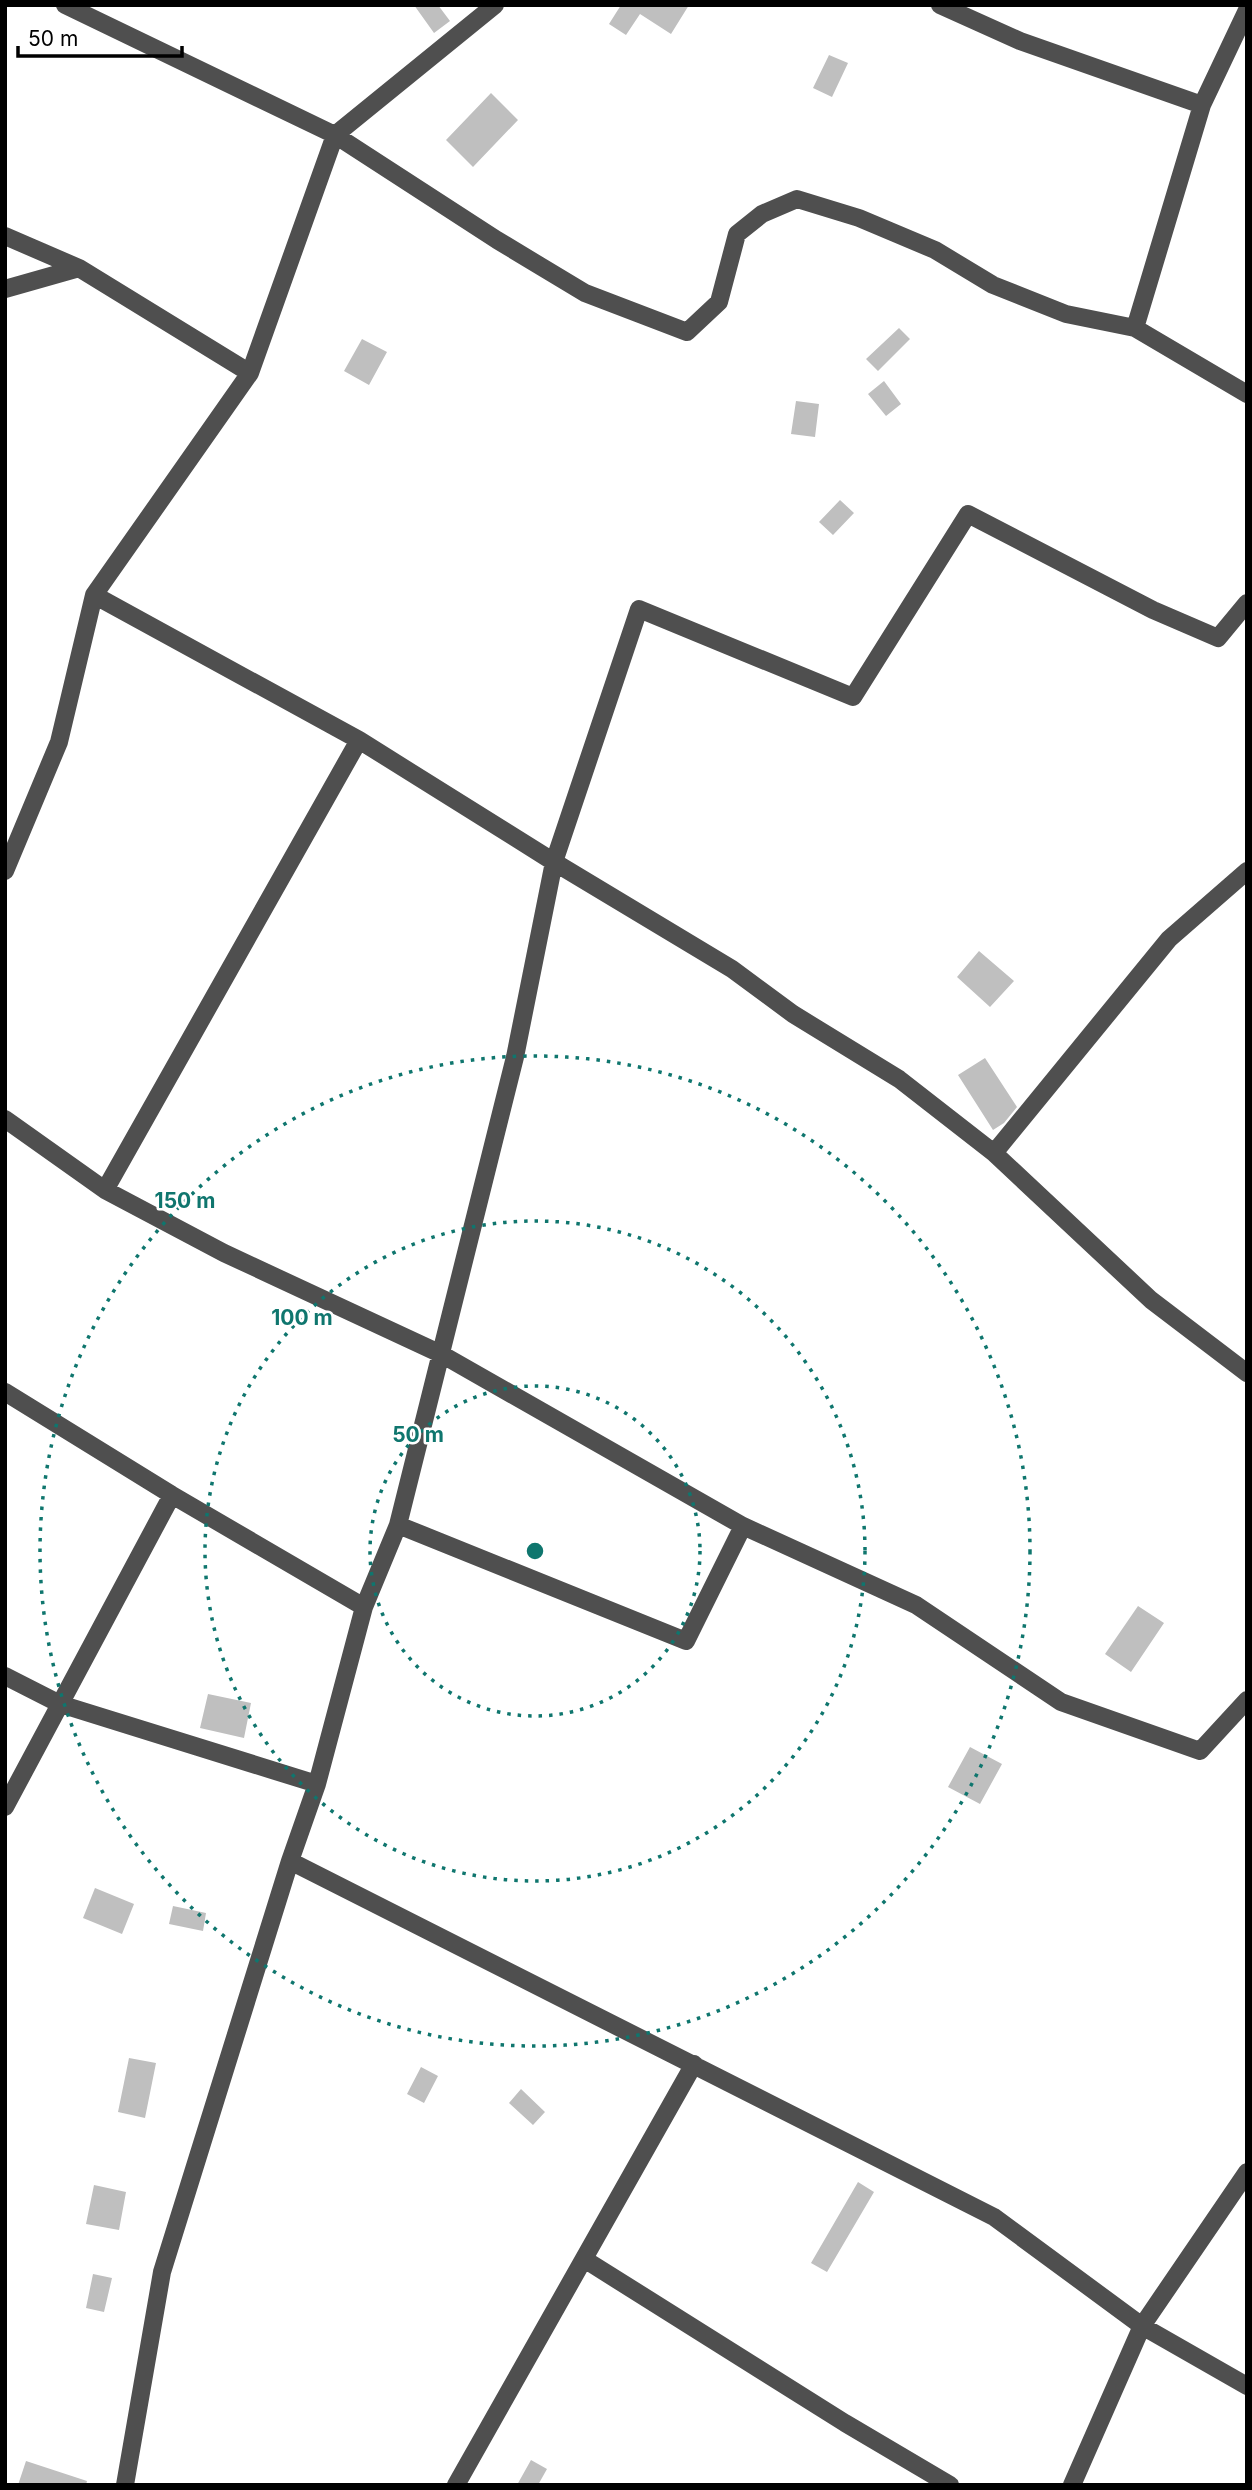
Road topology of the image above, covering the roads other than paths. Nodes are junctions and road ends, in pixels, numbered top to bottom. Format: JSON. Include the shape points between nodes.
{"nodes":[{"id":1,"x":65,"y":5,"type":"edge"},
{"id":2,"x":495,"y":5,"type":"edge"},
{"id":3,"x":940,"y":5,"type":"edge"},
{"id":4,"x":1247,"y":10,"type":"edge"},
{"id":5,"x":1202,"y":105,"type":"junction"},
{"id":6,"x":335,"y":135,"type":"junction"},
{"id":7,"x":5,"y":236,"type":"edge"},
{"id":8,"x":79,"y":268,"type":"junction"},
{"id":9,"x":5,"y":289,"type":"edge"},
{"id":10,"x":1136,"y":328,"type":"junction"},
{"id":11,"x":250,"y":373,"type":"junction"},
{"id":12,"x":1247,"y":394,"type":"edge"},
{"id":13,"x":94,"y":595,"type":"junction"},
{"id":14,"x":1247,"y":603,"type":"edge"},
{"id":15,"x":359,"y":740,"type":"junction"},
{"id":16,"x":554,"y":862,"type":"junction"},
{"id":17,"x":5,"y":871,"type":"edge"},
{"id":18,"x":1247,"y":872,"type":"edge"},
{"id":19,"x":5,"y":1119,"type":"edge"},
{"id":20,"x":994,"y":1153,"type":"junction"},
{"id":21,"x":105,"y":1190,"type":"junction"},
{"id":22,"x":441,"y":1354,"type":"junction"},
{"id":23,"x":1247,"y":1373,"type":"edge"},
{"id":24,"x":5,"y":1392,"type":"edge"},
{"id":25,"x":172,"y":1495,"type":"junction"},
{"id":26,"x":398,"y":1525,"type":"junction"},
{"id":27,"x":743,"y":1526,"type":"junction"},
{"id":28,"x":364,"y":1607,"type":"junction"},
{"id":29,"x":5,"y":1676,"type":"edge"},
{"id":30,"x":1247,"y":1700,"type":"edge"},
{"id":31,"x":60,"y":1704,"type":"junction"},
{"id":32,"x":317,"y":1784,"type":"junction"},
{"id":33,"x":5,"y":1807,"type":"edge"},
{"id":34,"x":290,"y":1861,"type":"junction"},
{"id":35,"x":694,"y":2064,"type":"junction"},
{"id":36,"x":1247,"y":2172,"type":"edge"},
{"id":37,"x":584,"y":2259,"type":"junction"},
{"id":38,"x":1142,"y":2326,"type":"junction"},
{"id":39,"x":1247,"y":2385,"type":"edge"},
{"id":40,"x":125,"y":2485,"type":"edge"},
{"id":41,"x":456,"y":2485,"type":"edge"},
{"id":42,"x":950,"y":2485,"type":"edge"},
{"id":43,"x":1072,"y":2485,"type":"edge"}],
"edges":[{"from":1,"to":6,"type":"street"},
{"from":2,"to":6,"type":"street"},
{"from":3,"to":5,"type":"street","via":[[1020,41]]},
{"from":4,"to":5,"type":"street"},
{"from":5,"to":10,"type":"street"},
{"from":6,"to":10,"type":"street","via":[[585,293],[687,332],[719,302],[737,234],[762,214],[797,198],[936,250],[993,285],[1066,314]]},
{"from":6,"to":11,"type":"street"},
{"from":7,"to":8,"type":"street"},
{"from":8,"to":9,"type":"street"},
{"from":8,"to":11,"type":"street"},
{"from":10,"to":12,"type":"street"},
{"from":11,"to":13,"type":"street"},
{"from":13,"to":15,"type":"street"},
{"from":13,"to":17,"type":"street","via":[[59,742]]},
{"from":14,"to":16,"type":"street","via":[[1218,638],[1153,611],[968,514],[853,697],[639,609]]},
{"from":15,"to":16,"type":"street"},
{"from":15,"to":21,"type":"street"},
{"from":16,"to":20,"type":"street","via":[[732,969],[793,1014],[900,1079]]},
{"from":16,"to":22,"type":"street","via":[[515,1057]]},
{"from":18,"to":20,"type":"street","via":[[1169,939]]},
{"from":19,"to":21,"type":"street"},
{"from":20,"to":23,"type":"street","via":[[1151,1300]]},
{"from":21,"to":22,"type":"street","via":[[225,1253]]},
{"from":22,"to":26,"type":"street"},
{"from":22,"to":27,"type":"street"},
{"from":24,"to":25,"type":"street"},
{"from":25,"to":28,"type":"street"},
{"from":25,"to":31,"type":"street"},
{"from":26,"to":27,"type":"street","via":[[686,1641]]},
{"from":26,"to":28,"type":"street"},
{"from":27,"to":30,"type":"street","via":[[916,1605],[1061,1702],[1200,1751]]},
{"from":28,"to":32,"type":"street"},
{"from":29,"to":31,"type":"street"},
{"from":31,"to":32,"type":"street"},
{"from":31,"to":33,"type":"street"},
{"from":32,"to":34,"type":"street"},
{"from":34,"to":35,"type":"street"},
{"from":34,"to":40,"type":"street","via":[[162,2272]]},
{"from":35,"to":37,"type":"street"},
{"from":35,"to":38,"type":"street","via":[[994,2217]]},
{"from":36,"to":38,"type":"street"},
{"from":37,"to":41,"type":"street"},
{"from":37,"to":42,"type":"street"},
{"from":38,"to":39,"type":"street"},
{"from":38,"to":43,"type":"street"}]}
